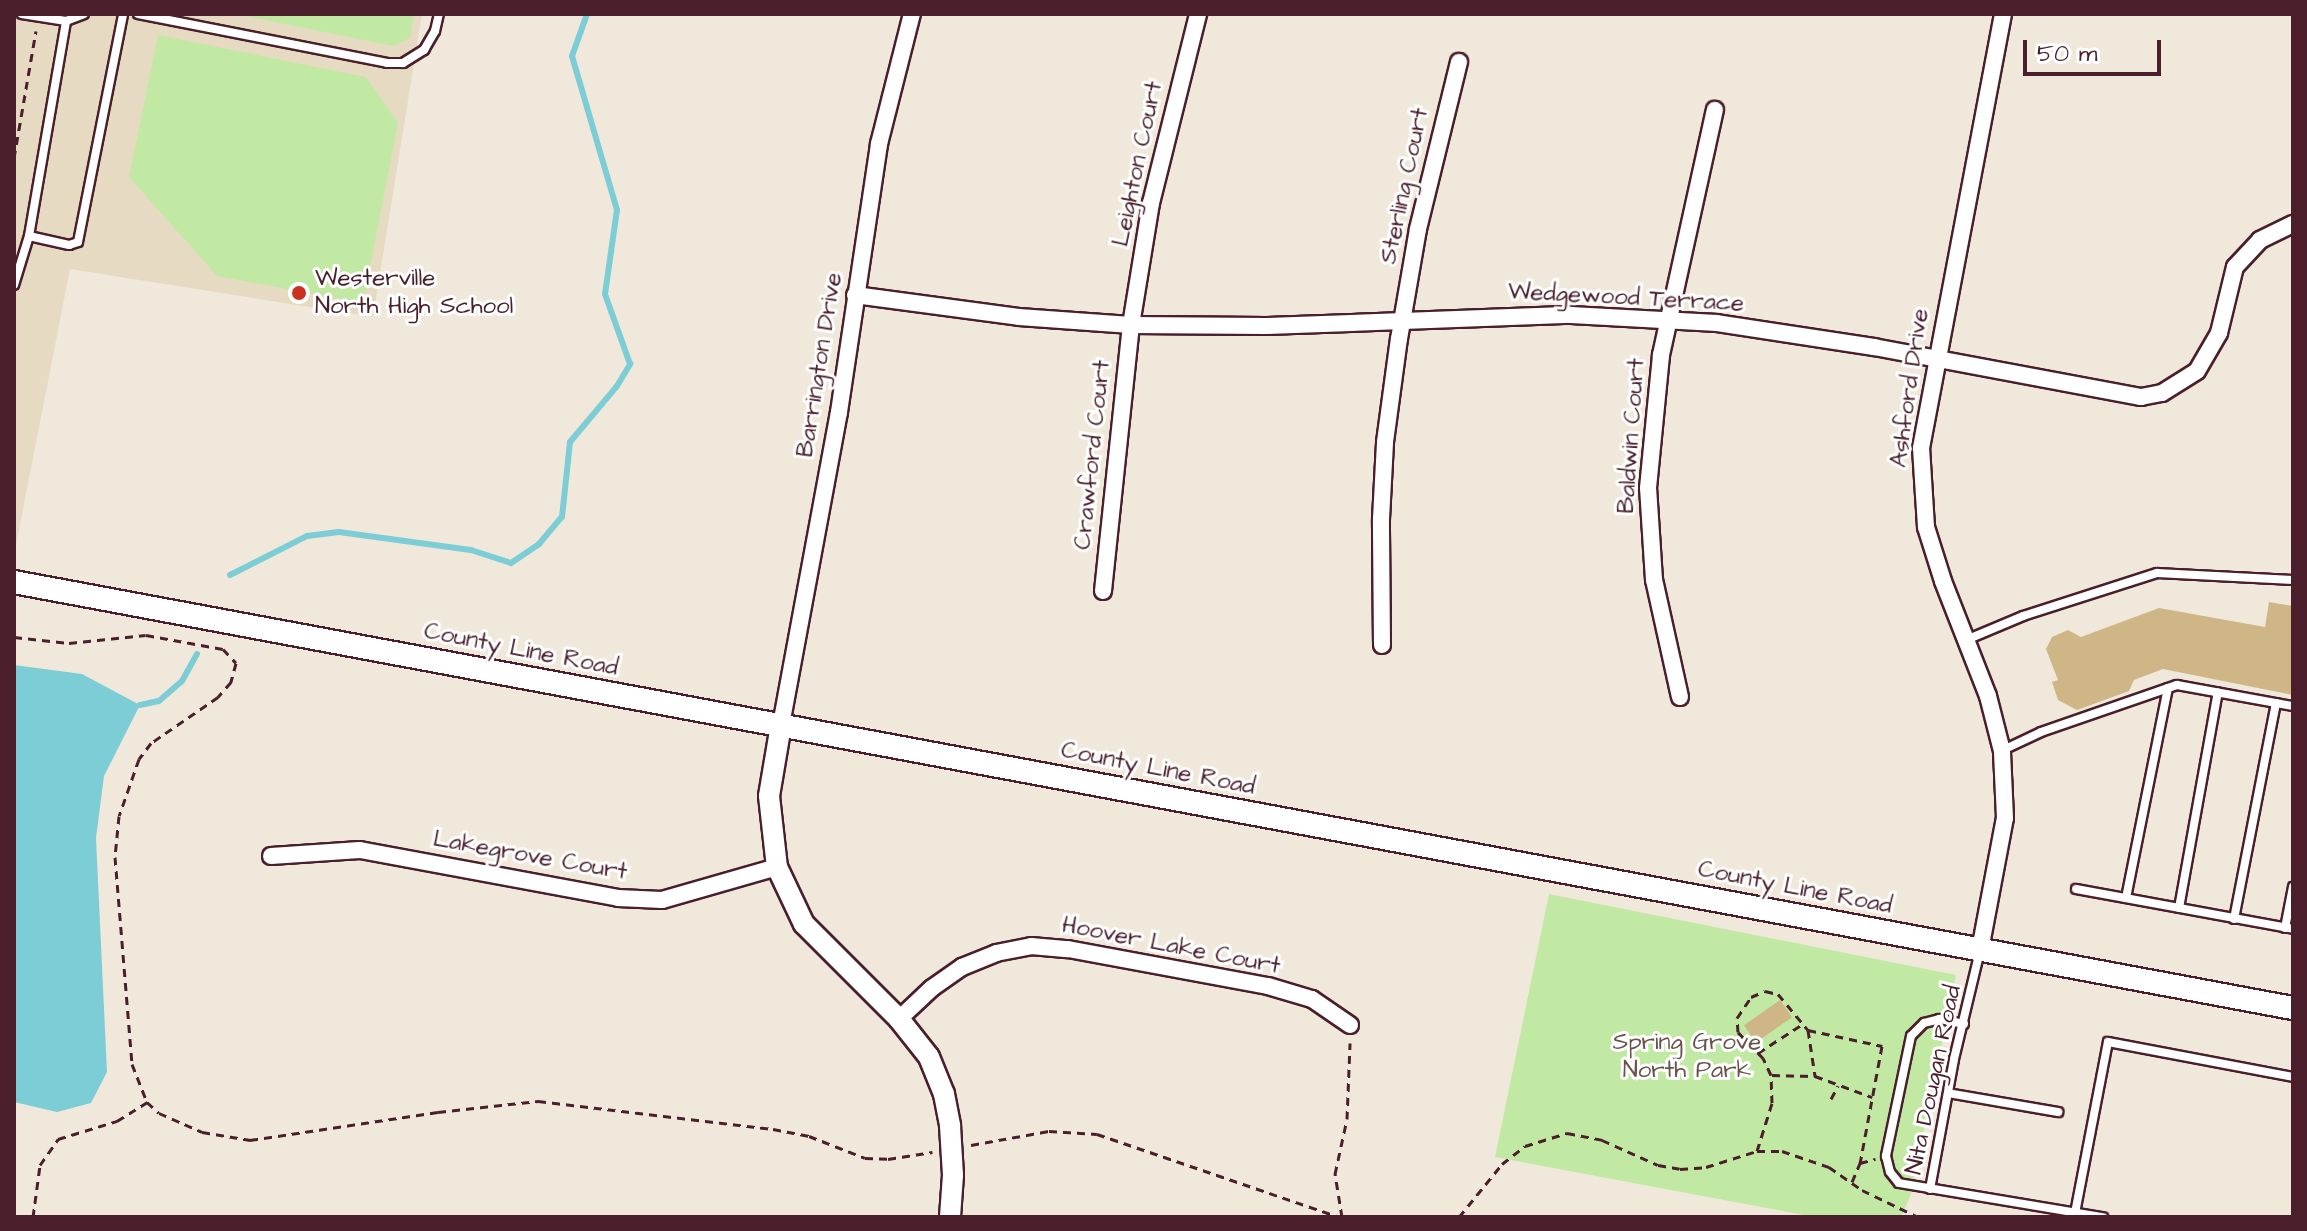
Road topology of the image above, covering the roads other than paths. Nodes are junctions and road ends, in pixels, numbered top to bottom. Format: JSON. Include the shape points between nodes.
{"nodes":[{"id":1,"x":22,"y":14,"type":"edge"},
{"id":2,"x":84,"y":14,"type":"edge"},
{"id":3,"x":123,"y":14,"type":"edge"},
{"id":4,"x":138,"y":14,"type":"edge"},
{"id":5,"x":439,"y":14,"type":"edge"},
{"id":6,"x":912,"y":14,"type":"edge"},
{"id":7,"x":1198,"y":14,"type":"edge"},
{"id":8,"x":2003,"y":14,"type":"edge"},
{"id":9,"x":66,"y":21,"type":"junction"},
{"id":10,"x":1459,"y":62,"type":"dead end"},
{"id":11,"x":1715,"y":110,"type":"dead end"},
{"id":12,"x":2293,"y":224,"type":"edge"},
{"id":13,"x":29,"y":236,"type":"junction"},
{"id":14,"x":14,"y":285,"type":"edge"},
{"id":15,"x":855,"y":295,"type":"junction"},
{"id":16,"x":1668,"y":320,"type":"junction"},
{"id":17,"x":1403,"y":321,"type":"junction"},
{"id":18,"x":1131,"y":325,"type":"junction"},
{"id":19,"x":1935,"y":361,"type":"junction"},
{"id":20,"x":2293,"y":580,"type":"edge"},
{"id":21,"x":14,"y":582,"type":"edge"},
{"id":22,"x":1103,"y":591,"type":"dead end"},
{"id":23,"x":1966,"y":640,"type":"junction"},
{"id":24,"x":1382,"y":645,"type":"dead end"},
{"id":25,"x":2168,"y":688,"type":"junction"},
{"id":26,"x":2218,"y":692,"type":"junction"},
{"id":27,"x":1680,"y":697,"type":"dead end"},
{"id":28,"x":2276,"y":703,"type":"junction"},
{"id":29,"x":2293,"y":706,"type":"edge"},
{"id":30,"x":781,"y":725,"type":"junction"},
{"id":31,"x":2002,"y":751,"type":"junction"},
{"id":32,"x":271,"y":856,"type":"dead end"},
{"id":33,"x":777,"y":867,"type":"junction"},
{"id":34,"x":2293,"y":887,"type":"edge"},
{"id":35,"x":2076,"y":889,"type":"dead end"},
{"id":36,"x":2126,"y":898,"type":"junction"},
{"id":37,"x":2179,"y":908,"type":"junction"},
{"id":38,"x":2234,"y":919,"type":"junction"},
{"id":39,"x":2289,"y":929,"type":"edge"},
{"id":40,"x":1980,"y":950,"type":"junction"},
{"id":41,"x":2290,"y":1004,"type":"edge"},
{"id":42,"x":899,"y":1019,"type":"junction"},
{"id":43,"x":1964,"y":1024,"type":"junction"},
{"id":44,"x":1350,"y":1025,"type":"road end"},
{"id":45,"x":2293,"y":1077,"type":"edge"},
{"id":46,"x":1948,"y":1093,"type":"junction"},
{"id":47,"x":2058,"y":1112,"type":"dead end"},
{"id":48,"x":1930,"y":1189,"type":"junction"},
{"id":49,"x":2075,"y":1213,"type":"junction"},
{"id":50,"x":950,"y":1217,"type":"edge"},
{"id":51,"x":2103,"y":1217,"type":"edge"}],
"edges":[{"from":1,"to":9,"type":"lane"},
{"from":2,"to":9,"type":"lane"},
{"from":3,"to":13,"type":"lane","via":[[78,242],[69,245]]},
{"from":4,"to":5,"type":"lane","via":[[403,63],[424,50]]},
{"from":6,"to":15,"type":"street","name":"Barrington Drive","via":[[879,144]]},
{"from":7,"to":18,"type":"street","name":"Leighton Court","via":[[1151,203]]},
{"from":8,"to":19,"type":"street","name":"Ashford Drive"},
{"from":9,"to":13,"type":"lane"},
{"from":10,"to":17,"type":"street","name":"Sterling Court","via":[[1418,229]]},
{"from":11,"to":16,"type":"street","name":"Baldwin Court"},
{"from":12,"to":19,"type":"street","name":"Wedgewood Terrace","via":[[2260,240],[2243,257],[2230,279],[2210,354],[2197,371],[2162,393],[2131,397]]},
{"from":13,"to":14,"type":"lane"},
{"from":15,"to":18,"type":"street","name":"Wedgewood Terrace","via":[[1019,317]]},
{"from":15,"to":30,"type":"street","name":"Barrington Drive","via":[[839,412]]},
{"from":16,"to":17,"type":"street","name":"Wedgewood Terrace","via":[[1557,315]]},
{"from":16,"to":19,"type":"street","name":"Wedgewood Terrace","via":[[1779,331]]},
{"from":16,"to":27,"type":"street","name":"Baldwin Court","via":[[1648,488],[1654,580]]},
{"from":17,"to":18,"type":"street","name":"Wedgewood Terrace"},
{"from":17,"to":24,"type":"street","name":"Sterling Court","via":[[1382,488]]},
{"from":18,"to":22,"type":"street","name":"Crawford Court"},
{"from":19,"to":23,"type":"street","name":"Ashford Drive","via":[[1921,448],[1921,488],[1926,527]]},
{"from":20,"to":23,"type":"lane","via":[[2157,573]]},
{"from":21,"to":30,"type":"main road","name":"County Line Road"},
{"from":23,"to":31,"type":"street","name":"Ashford Drive"},
{"from":25,"to":26,"type":"lane"},
{"from":25,"to":31,"type":"lane"},
{"from":25,"to":36,"type":"lane"},
{"from":26,"to":28,"type":"lane"},
{"from":26,"to":37,"type":"lane"},
{"from":28,"to":29,"type":"lane"},
{"from":28,"to":38,"type":"lane"},
{"from":30,"to":33,"type":"street","via":[[769,796]]},
{"from":30,"to":40,"type":"main road","name":"County Line Road"},
{"from":31,"to":40,"type":"street","name":"Ashford Drive","via":[[2005,818]]},
{"from":32,"to":33,"type":"street","name":"Lakegrove Court","via":[[360,850],[618,898],[662,900]]},
{"from":33,"to":42,"type":"street","via":[[804,924]]},
{"from":34,"to":39,"type":"lane"},
{"from":35,"to":36,"type":"lane"},
{"from":36,"to":37,"type":"lane"},
{"from":37,"to":38,"type":"lane"},
{"from":38,"to":39,"type":"lane"},
{"from":40,"to":41,"type":"main road","name":"County Line Road"},
{"from":40,"to":43,"type":"lane","name":"Nita Dougan Road"},
{"from":42,"to":44,"type":"street","name":"Hoover Lake Court","via":[[962,967],[1031,946],[1268,986],[1312,999]]},
{"from":42,"to":50,"type":"street","via":[[929,1057],[944,1094],[951,1149]]},
{"from":43,"to":46,"type":"lane","name":"Nita Dougan Road"},
{"from":43,"to":48,"type":"lane","via":[[1940,1019],[1924,1023],[1911,1036],[1886,1156],[1899,1183]]},
{"from":45,"to":49,"type":"lane","via":[[2108,1042]]},
{"from":46,"to":47,"type":"lane"},
{"from":46,"to":48,"type":"lane","name":"Nita Dougan Road"},
{"from":48,"to":49,"type":"lane","name":"Nita Dougan Road"},
{"from":49,"to":51,"type":"lane","name":"Nita Dougan Road"}]}
